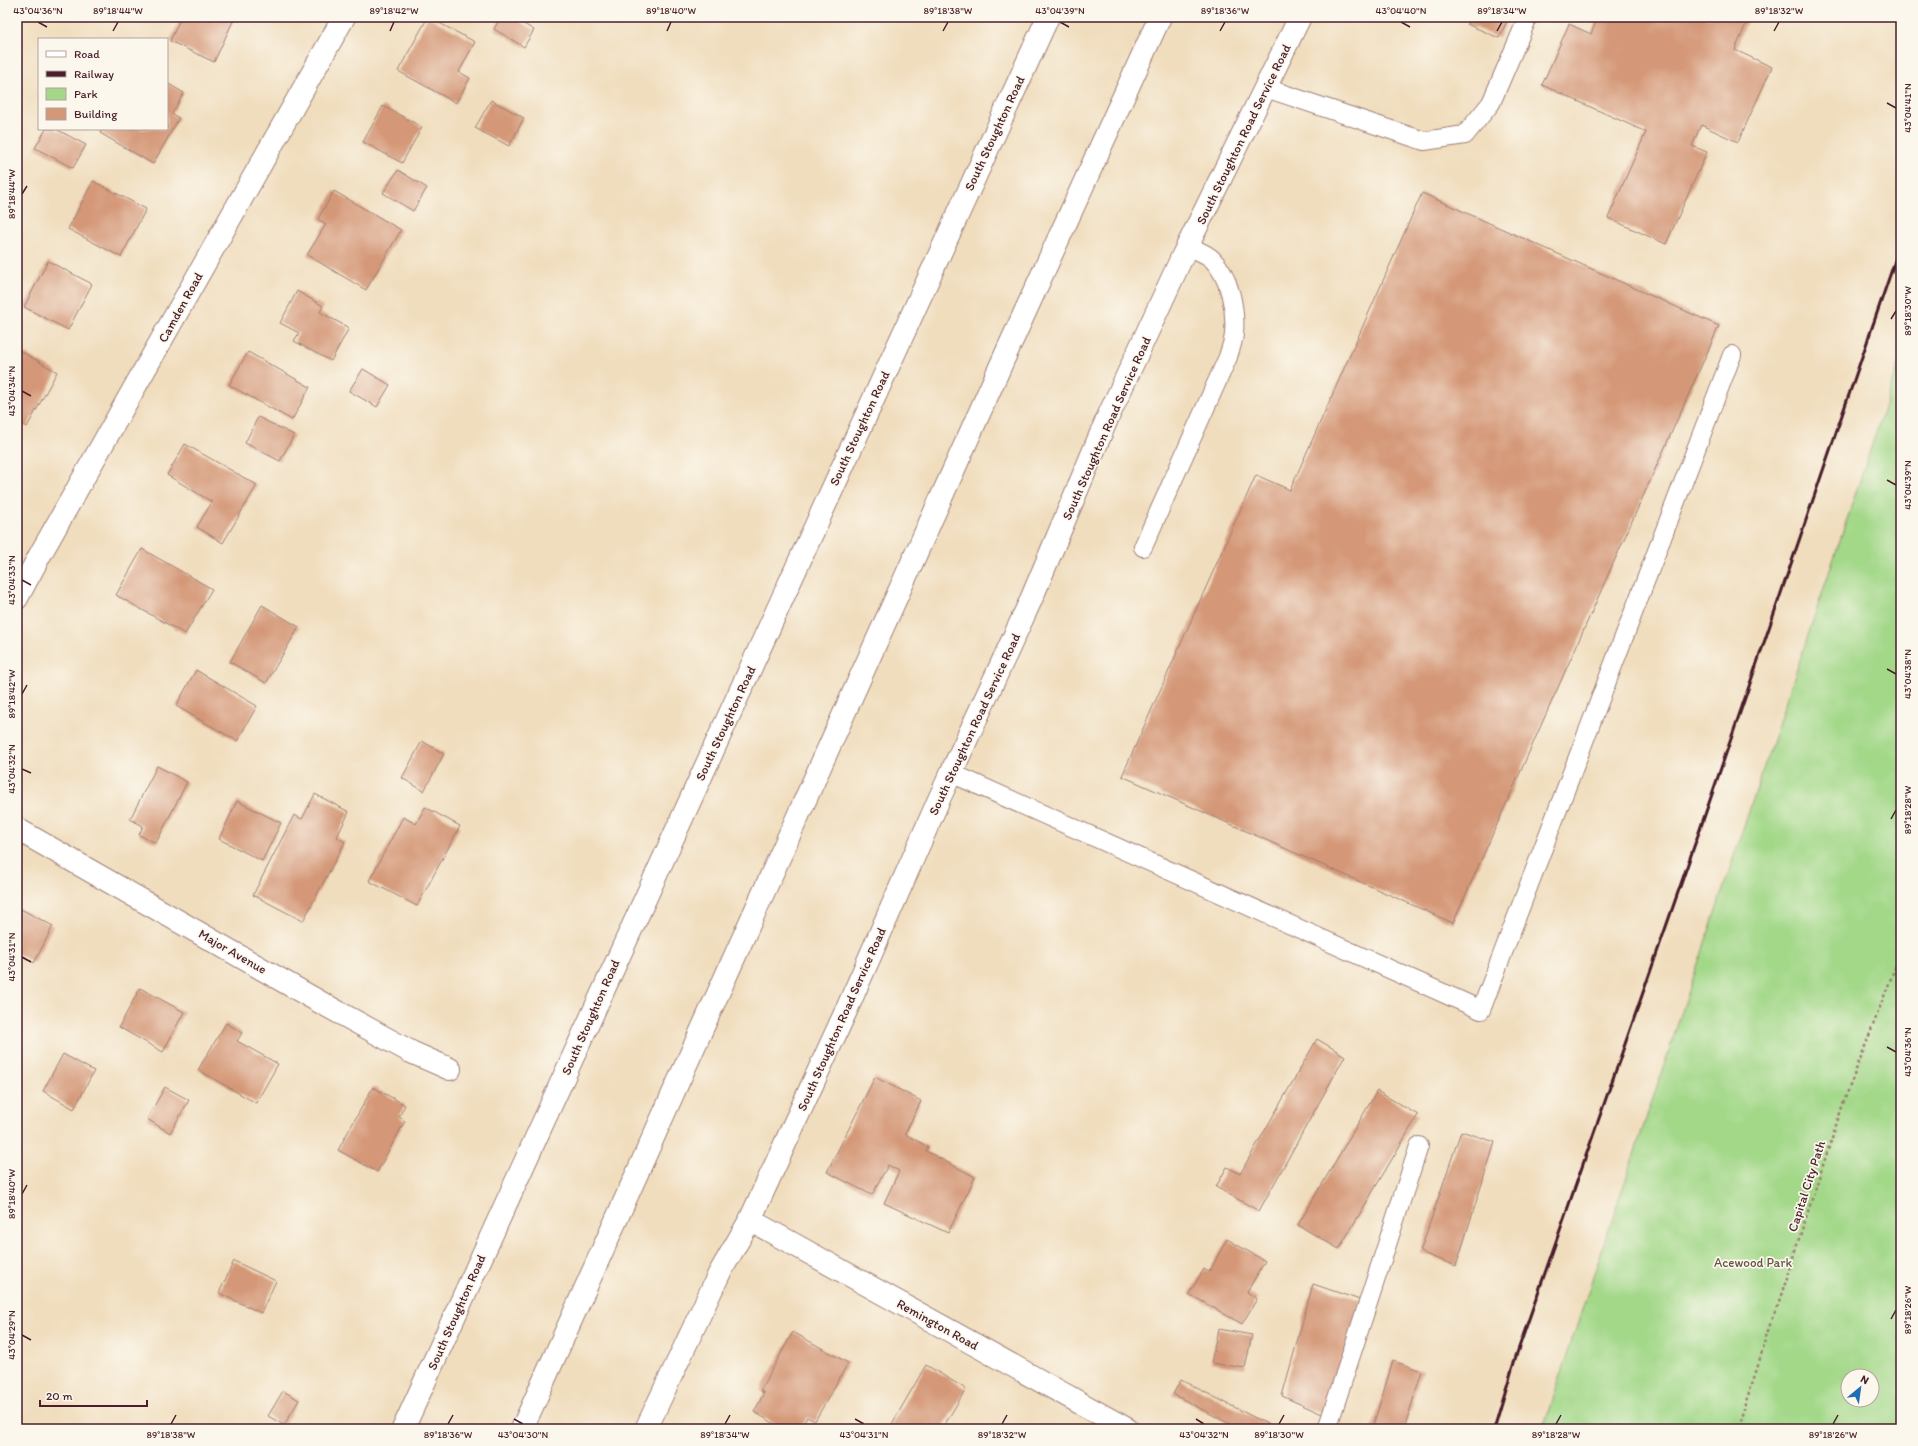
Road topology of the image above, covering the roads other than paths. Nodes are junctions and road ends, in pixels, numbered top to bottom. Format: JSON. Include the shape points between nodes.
{"nodes":[{"id":1,"x":344,"y":17,"type":"edge"},
{"id":2,"x":1048,"y":17,"type":"edge"},
{"id":3,"x":1160,"y":17,"type":"edge"},
{"id":4,"x":1300,"y":17,"type":"edge"},
{"id":5,"x":1528,"y":17,"type":"edge"},
{"id":6,"x":1266,"y":88,"type":"junction"},
{"id":7,"x":1188,"y":246,"type":"junction"},
{"id":8,"x":1732,"y":355,"type":"dead end"},
{"id":9,"x":1143,"y":547,"type":"dead end"},
{"id":10,"x":17,"y":598,"type":"edge"},
{"id":11,"x":951,"y":773,"type":"junction"},
{"id":12,"x":17,"y":829,"type":"edge"},
{"id":13,"x":450,"y":1069,"type":"dead end"},
{"id":14,"x":1419,"y":1146,"type":"dead end"},
{"id":15,"x":750,"y":1220,"type":"junction"},
{"id":16,"x":1099,"y":1422,"type":"edge"},
{"id":17,"x":406,"y":1424,"type":"edge"},
{"id":18,"x":522,"y":1429,"type":"edge"},
{"id":19,"x":646,"y":1429,"type":"edge"},
{"id":20,"x":1127,"y":1429,"type":"edge"},
{"id":21,"x":1327,"y":1429,"type":"edge"}],
"edges":[{"from":1,"to":10,"type":"street","name":"Camden Road"},
{"from":2,"to":17,"type":"street","name":"South Stoughton Road"},
{"from":3,"to":18,"type":"street"},
{"from":4,"to":6,"type":"street","name":"South Stoughton Road Service Road"},
{"from":5,"to":6,"type":"lane","via":[[1491,104],[1465,135],[1424,141]]},
{"from":6,"to":7,"type":"street","name":"South Stoughton Road Service Road"},
{"from":7,"to":9,"type":"lane","via":[[1212,259],[1222,275],[1230,291],[1234,311],[1234,334],[1228,357]]},
{"from":7,"to":11,"type":"street","name":"South Stoughton Road Service Road","via":[[1108,419],[1030,602]]},
{"from":8,"to":11,"type":"lane","via":[[1481,1010]]},
{"from":11,"to":15,"type":"street","name":"South Stoughton Road Service Road"},
{"from":12,"to":13,"type":"street","name":"Major Avenue","via":[[318,1001],[411,1052]]},
{"from":14,"to":21,"type":"lane"},
{"from":15,"to":16,"type":"street","name":"Remington Road"},
{"from":15,"to":19,"type":"street","name":"South Stoughton Road Service Road","via":[[719,1274]]},
{"from":16,"to":20,"type":"street","name":"Remington Road"}]}
